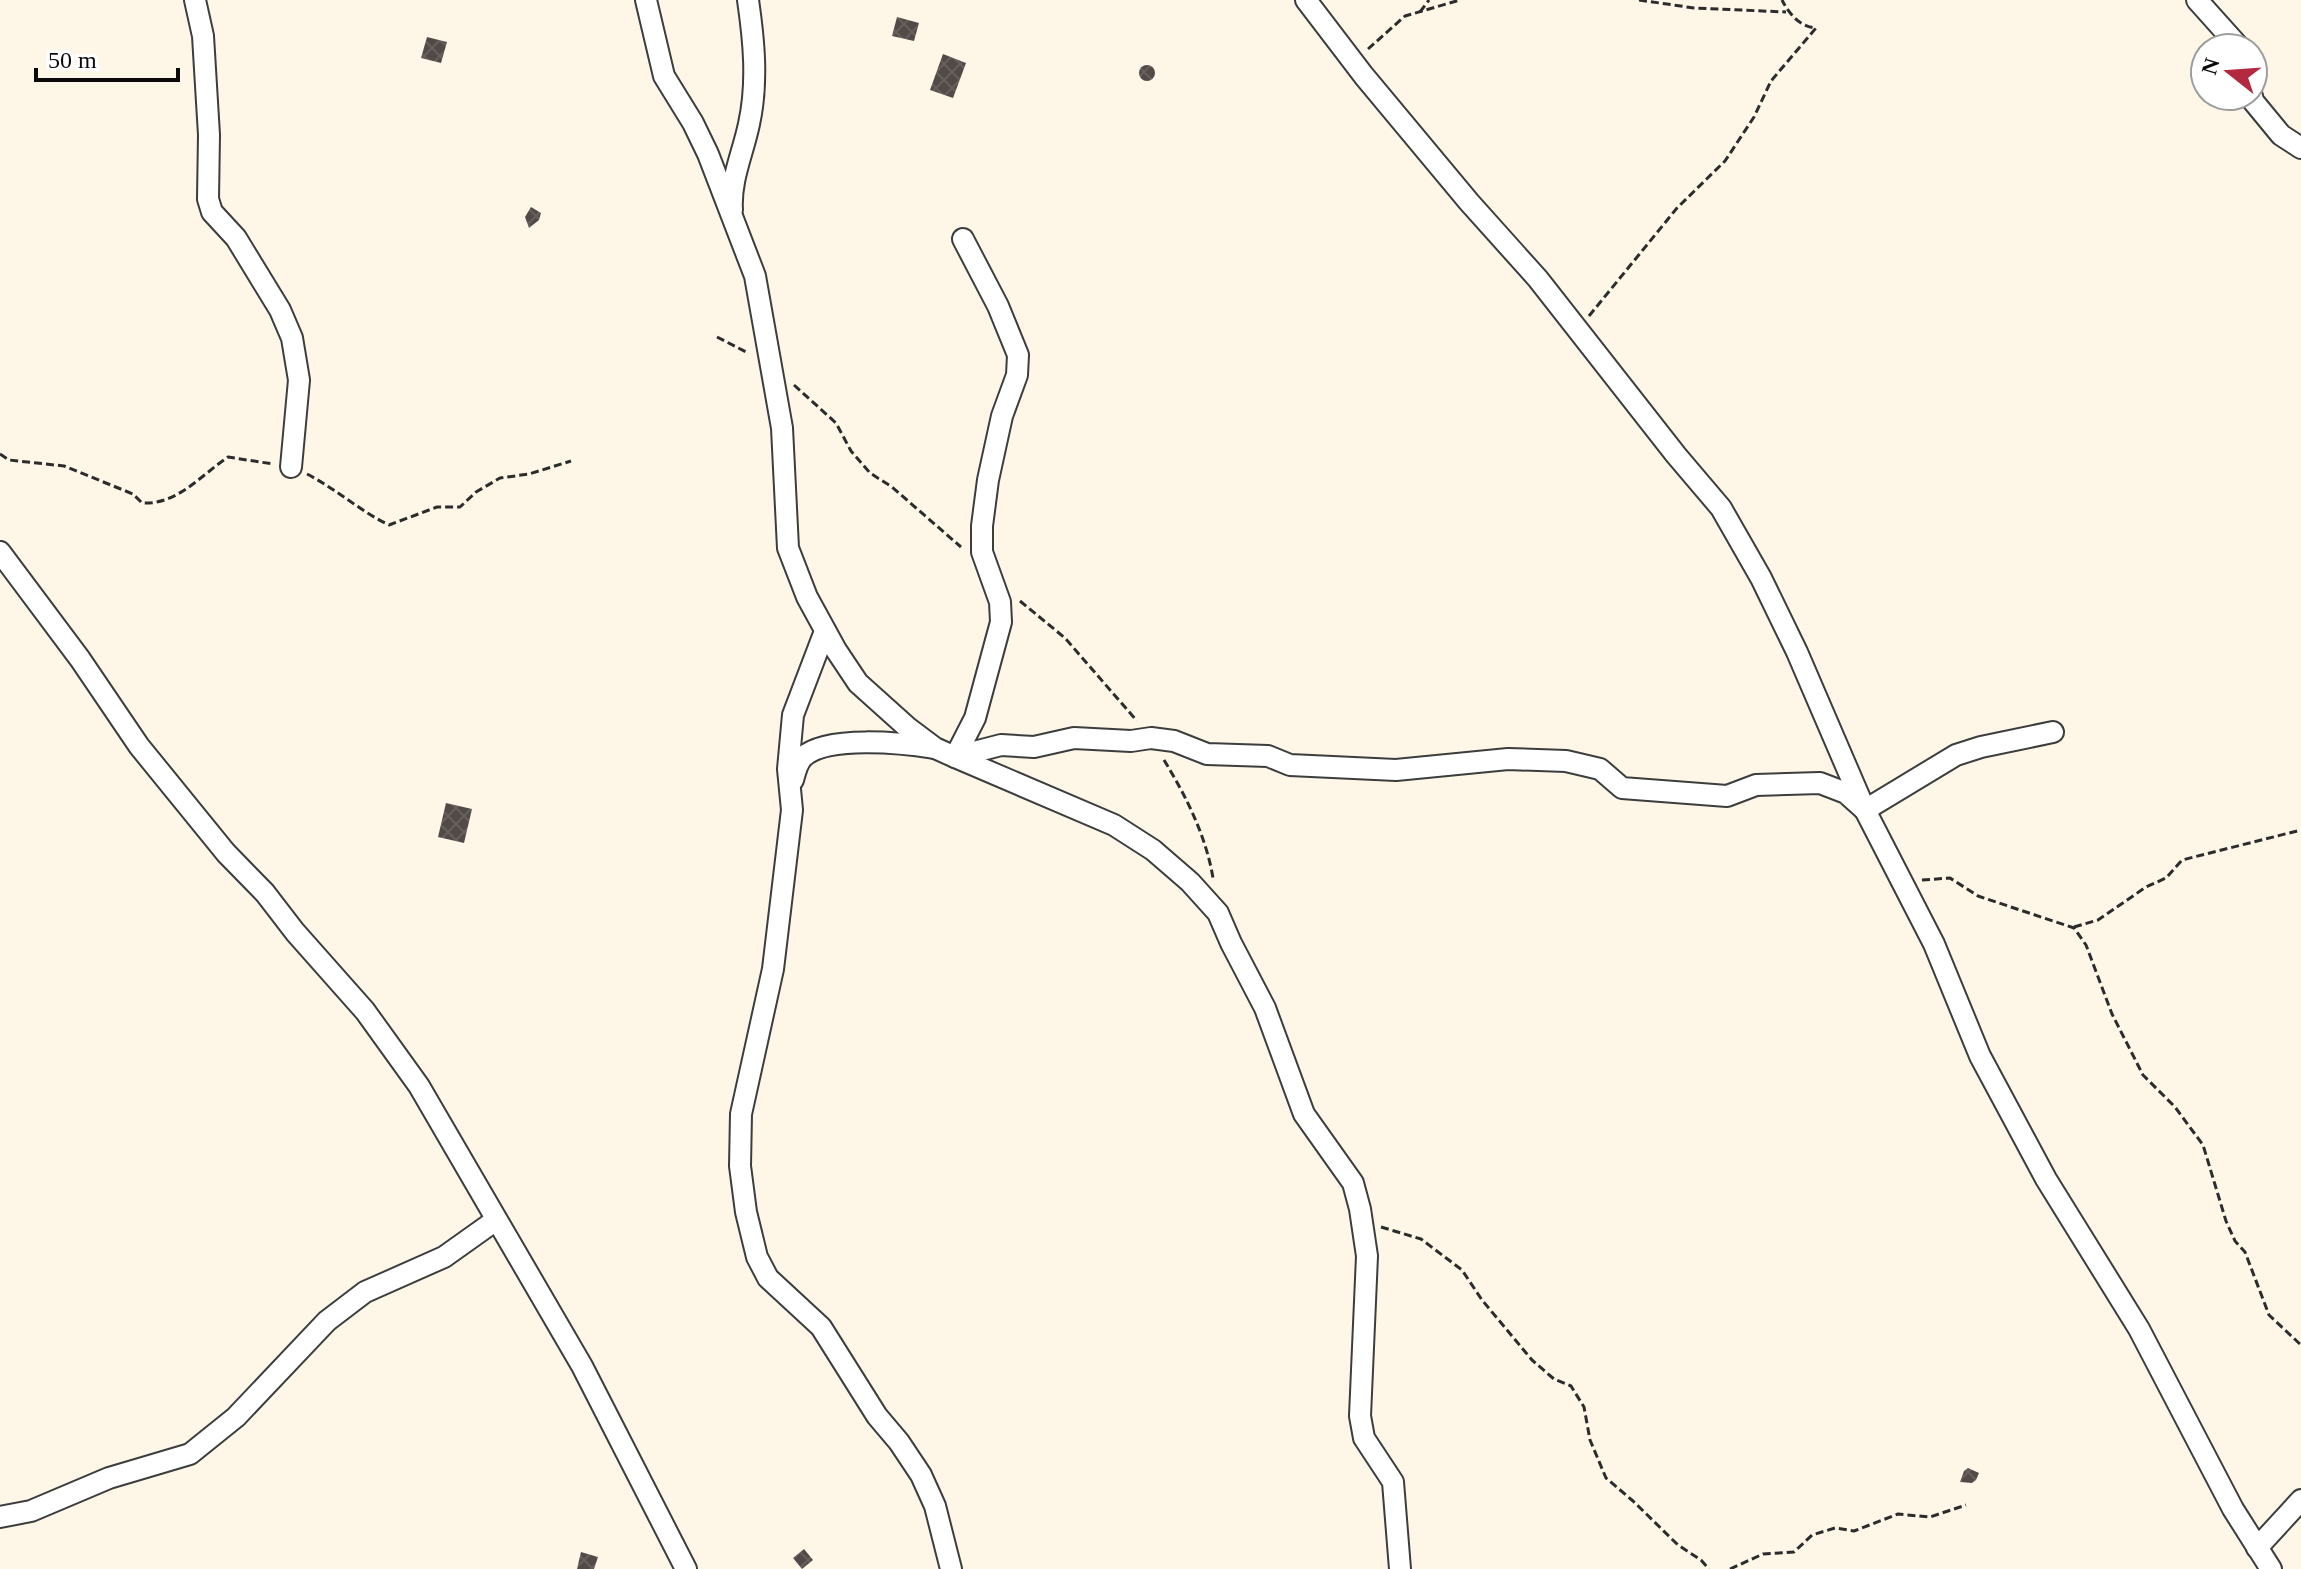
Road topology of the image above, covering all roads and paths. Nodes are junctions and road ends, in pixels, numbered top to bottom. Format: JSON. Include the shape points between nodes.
{"nodes":[{"id":1,"x":195,"y":0,"type":"edge"},
{"id":2,"x":646,"y":0,"type":"edge"},
{"id":3,"x":748,"y":0,"type":"edge"},
{"id":4,"x":1306,"y":0,"type":"edge"},
{"id":5,"x":1429,"y":0,"type":"edge"},
{"id":6,"x":1460,"y":0,"type":"edge"},
{"id":7,"x":1639,"y":0,"type":"edge"},
{"id":8,"x":1782,"y":0,"type":"edge"},
{"id":9,"x":2197,"y":0,"type":"edge"},
{"id":10,"x":1420,"y":12,"type":"junction"},
{"id":11,"x":1788,"y":12,"type":"junction"},
{"id":12,"x":2226,"y":32,"type":"edge"},
{"id":13,"x":1353,"y":63,"type":"junction"},
{"id":14,"x":2264,"y":112,"type":"edge"},
{"id":15,"x":2301,"y":148,"type":"edge"},
{"id":16,"x":733,"y":222,"type":"junction"},
{"id":17,"x":963,"y":239,"type":"dead end"},
{"id":18,"x":1578,"y":329,"type":"junction"},
{"id":19,"x":291,"y":467,"type":"dead end"},
{"id":20,"x":0,"y":552,"type":"edge"},
{"id":21,"x":825,"y":631,"type":"junction"},
{"id":22,"x":2053,"y":732,"type":"dead end"},
{"id":23,"x":935,"y":748,"type":"junction"},
{"id":24,"x":955,"y":757,"type":"junction"},
{"id":25,"x":790,"y":788,"type":"junction"},
{"id":26,"x":1865,"y":810,"type":"junction"},
{"id":27,"x":2301,"y":830,"type":"edge"},
{"id":28,"x":1896,"y":873,"type":"junction"},
{"id":29,"x":2074,"y":928,"type":"junction"},
{"id":30,"x":1360,"y":1209,"type":"junction"},
{"id":31,"x":496,"y":1220,"type":"junction"},
{"id":32,"x":2301,"y":1345,"type":"edge"},
{"id":33,"x":2301,"y":1500,"type":"edge"},
{"id":34,"x":1966,"y":1505,"type":"dead end"},
{"id":35,"x":0,"y":1517,"type":"edge"},
{"id":36,"x":2257,"y":1548,"type":"junction"},
{"id":37,"x":682,"y":1562,"type":"edge"},
{"id":38,"x":662,"y":1569,"type":"edge"},
{"id":39,"x":951,"y":1569,"type":"edge"},
{"id":40,"x":1400,"y":1569,"type":"edge"},
{"id":41,"x":1709,"y":1569,"type":"edge"},
{"id":42,"x":1730,"y":1569,"type":"edge"},
{"id":43,"x":2271,"y":1569,"type":"edge"}],
"edges":[{"from":1,"to":19,"type":"street","via":[[203,36],[208,199],[280,310],[292,338],[299,380]]},
{"from":2,"to":16,"type":"street","via":[[664,76],[693,123]]},
{"from":3,"to":16,"type":"street","via":[[755,80],[733,190]]},
{"from":4,"to":13,"type":"street"},
{"from":5,"to":10,"type":"path"},
{"from":6,"to":10,"type":"path"},
{"from":7,"to":11,"type":"path"},
{"from":8,"to":11,"type":"path"},
{"from":9,"to":12,"type":"street"},
{"from":10,"to":13,"type":"path","via":[[1405,16]]},
{"from":11,"to":18,"type":"path","via":[[1816,28],[1771,81],[1725,161],[1677,208]]},
{"from":13,"to":18,"type":"street"},
{"from":14,"to":15,"type":"street","via":[[2281,135]]},
{"from":16,"to":21,"type":"street","via":[[755,276],[771,356],[785,458],[788,548]]},
{"from":17,"to":24,"type":"street","via":[[1018,355],[982,526],[982,552],[1000,602],[1001,622],[975,718]]},
{"from":18,"to":26,"type":"street","via":[[1721,508],[1797,652]]},
{"from":20,"to":31,"type":"street","via":[[139,746],[388,1041]]},
{"from":21,"to":23,"type":"street","via":[[858,683]]},
{"from":21,"to":25,"type":"street","via":[[793,715]]},
{"from":22,"to":26,"type":"street","via":[[1956,755]]},
{"from":23,"to":24,"type":"street"},
{"from":23,"to":25,"type":"street","via":[[859,741],[828,747],[804,756]]},
{"from":24,"to":26,"type":"street","via":[[1001,745],[1151,738],[1207,754],[1268,756],[1290,765],[1330,769],[1566,761],[1600,769],[1622,788],[1637,790],[1727,796],[1756,785],[1820,783],[1846,793]]},
{"from":24,"to":30,"type":"street","via":[[1114,825],[1153,850],[1218,913],[1265,1008],[1304,1114],[1353,1183]]},
{"from":25,"to":39,"type":"street","via":[[792,810],[773,969],[741,1114],[746,1212],[768,1278],[821,1327],[921,1475]]},
{"from":26,"to":28,"type":"street"},
{"from":27,"to":29,"type":"path","via":[[2182,860],[2166,878],[2098,920]]},
{"from":28,"to":29,"type":"path","via":[[1914,881],[1950,878],[1978,896]]},
{"from":28,"to":36,"type":"street","via":[[2013,1120],[2139,1329]]},
{"from":29,"to":32,"type":"path","via":[[2143,1075],[2203,1145],[2226,1221],[2245,1252],[2269,1315]]},
{"from":30,"to":40,"type":"street","via":[[1367,1256],[1360,1416],[1364,1438],[1393,1482]]},
{"from":30,"to":41,"type":"path","via":[[1378,1226],[1421,1239],[1462,1270],[1532,1360],[1571,1386],[1584,1407],[1590,1440],[1606,1478]]},
{"from":31,"to":35,"type":"street","via":[[444,1257],[365,1292],[327,1321],[236,1417],[190,1454],[109,1478],[31,1511]]},
{"from":31,"to":37,"type":"street","via":[[582,1366]]},
{"from":33,"to":36,"type":"street"},
{"from":34,"to":42,"type":"path","via":[[1930,1517],[1898,1514],[1854,1531],[1823,1531],[1794,1552],[1763,1554]]},
{"from":36,"to":43,"type":"street"},
{"from":37,"to":38,"type":"street"}]}
